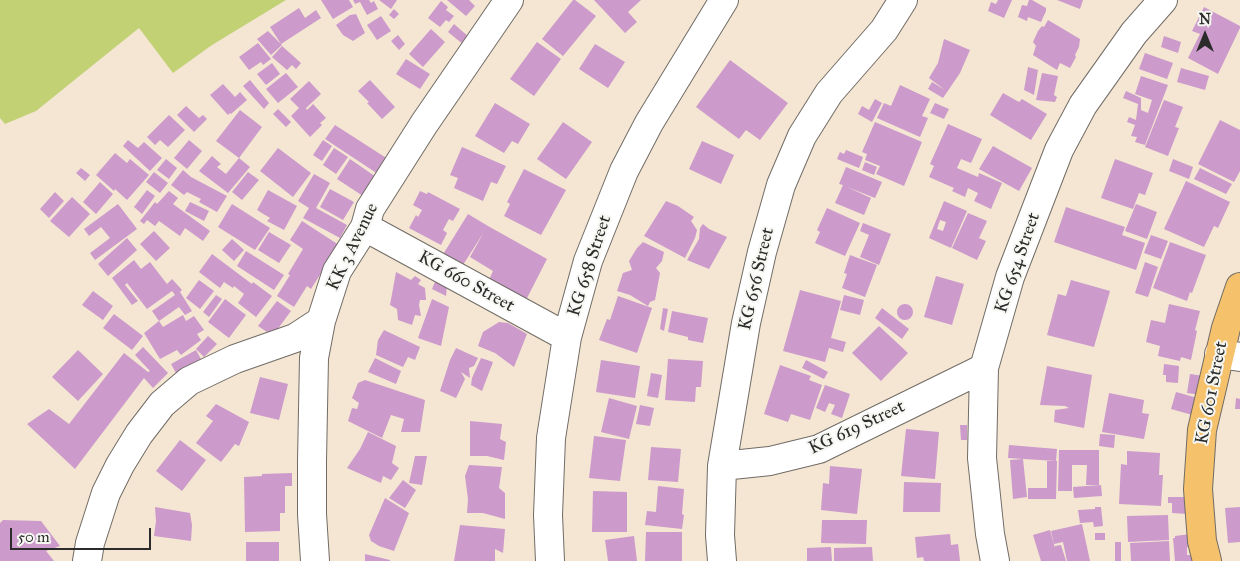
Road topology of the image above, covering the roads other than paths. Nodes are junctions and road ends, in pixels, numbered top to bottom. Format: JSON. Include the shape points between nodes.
{"nodes":[{"id":1,"x":509,"y":0,"type":"edge"},
{"id":2,"x":724,"y":0,"type":"edge"},
{"id":3,"x":903,"y":0,"type":"edge"},
{"id":4,"x":1163,"y":0,"type":"edge"},
{"id":5,"x":365,"y":227,"type":"junction"},
{"id":6,"x":1240,"y":288,"type":"edge"},
{"id":7,"x":321,"y":322,"type":"junction"},
{"id":8,"x":567,"y":337,"type":"junction"},
{"id":9,"x":1230,"y":355,"type":"edge"},
{"id":10,"x":314,"y":358,"type":"junction"},
{"id":11,"x":235,"y":359,"type":"junction"},
{"id":12,"x":984,"y":368,"type":"junction"},
{"id":13,"x":722,"y":466,"type":"junction"},
{"id":14,"x":87,"y":561,"type":"edge"},
{"id":15,"x":315,"y":561,"type":"edge"},
{"id":16,"x":550,"y":561,"type":"edge"},
{"id":17,"x":722,"y":561,"type":"edge"},
{"id":18,"x":995,"y":561,"type":"edge"},
{"id":19,"x":1208,"y":561,"type":"edge"}],
"edges":[{"from":1,"to":5,"type":"street","name":"KK 3 Avenue","via":[[370,209]]},
{"from":2,"to":8,"type":"street","name":"KG 658 Street","via":[[649,123],[624,171],[588,261]]},
{"from":3,"to":13,"type":"street","name":"KG 656 Street","via":[[884,30],[829,93],[802,136],[781,185],[746,323]]},
{"from":4,"to":12,"type":"street","name":"KG 654 Street","via":[[1134,33],[1083,105],[1059,150],[1010,277]]},
{"from":5,"to":7,"type":"street","name":"KK 3 Avenue","via":[[337,271]]},
{"from":5,"to":8,"type":"street","name":"KG 660 Street"},
{"from":6,"to":9,"type":"main road","name":"KG 601 Street","via":[[1226,328]]},
{"from":7,"to":10,"type":"street","name":"KK 3 Avenue"},
{"from":7,"to":11,"type":"street","via":[[295,338]]},
{"from":8,"to":16,"type":"street","name":"KG 658 Street","via":[[551,438]]},
{"from":9,"to":19,"type":"main road","name":"KG 601 Street","via":[[1202,430],[1198,489],[1202,541]]},
{"from":10,"to":11,"type":"street","via":[[269,356]]},
{"from":10,"to":15,"type":"street","name":"KK 3 Avenue","via":[[312,514]]},
{"from":11,"to":14,"type":"street","via":[[189,381],[162,404],[139,434],[106,493]]},
{"from":12,"to":13,"type":"street","name":"KG 619 Street","via":[[818,449],[770,461]]},
{"from":12,"to":18,"type":"street","name":"KG 654 Street","via":[[982,458]]},
{"from":13,"to":17,"type":"street","name":"KG 656 Street"}]}
